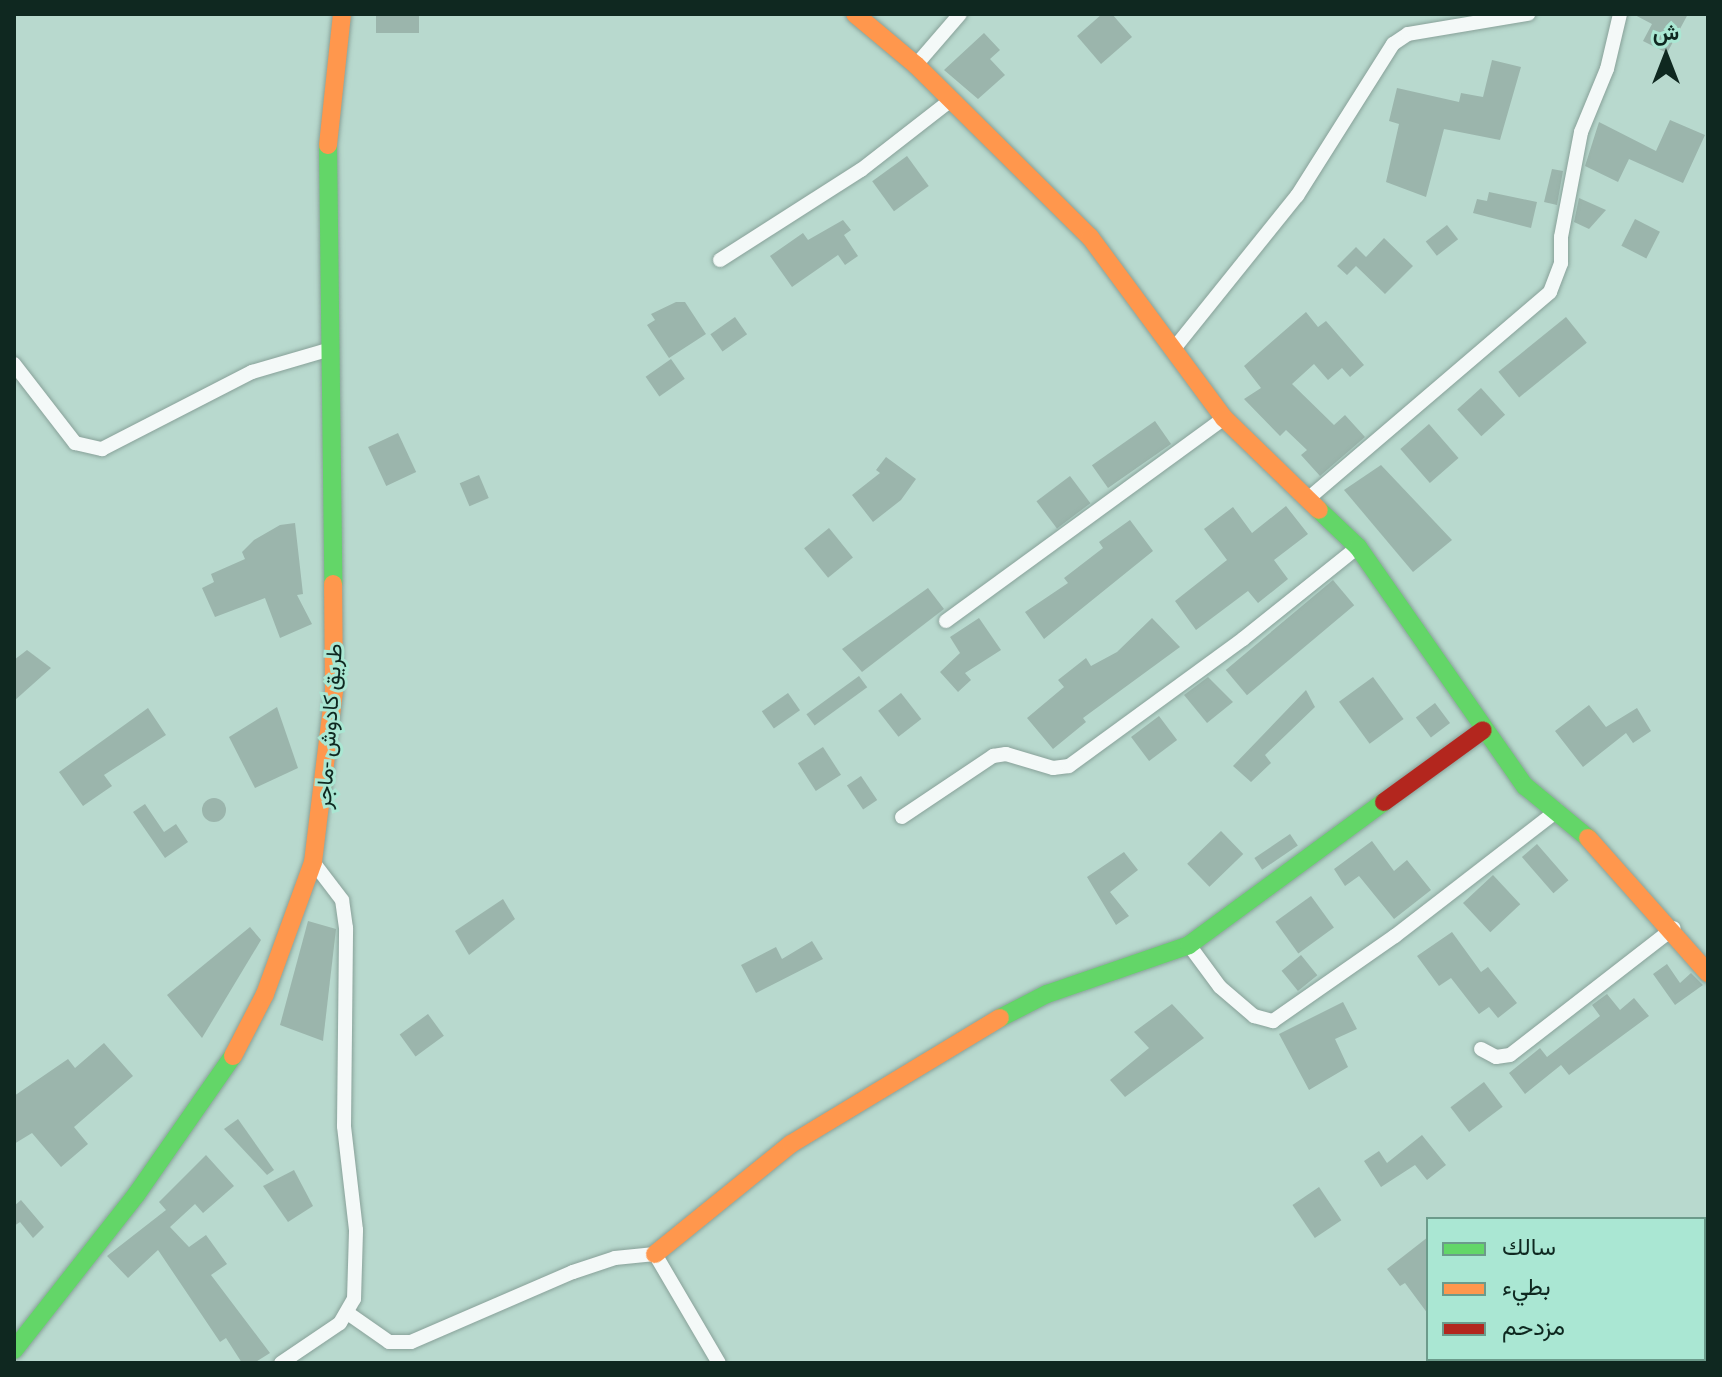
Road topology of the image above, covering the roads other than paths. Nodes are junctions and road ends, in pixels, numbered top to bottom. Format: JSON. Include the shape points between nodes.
{"nodes":[{"id":1,"x":342,"y":14,"type":"edge"},
{"id":2,"x":855,"y":14,"type":"edge"},
{"id":3,"x":960,"y":14,"type":"edge"},
{"id":4,"x":1528,"y":14,"type":"edge"},
{"id":5,"x":1620,"y":14,"type":"edge"},
{"id":6,"x":916,"y":65,"type":"junction"},
{"id":7,"x":951,"y":100,"type":"junction"},
{"id":8,"x":720,"y":260,"type":"dead end"},
{"id":9,"x":327,"y":350,"type":"junction"},
{"id":10,"x":1173,"y":350,"type":"junction"},
{"id":11,"x":14,"y":364,"type":"edge"},
{"id":12,"x":1224,"y":418,"type":"junction"},
{"id":13,"x":1309,"y":498,"type":"junction"},
{"id":14,"x":1358,"y":547,"type":"junction"},
{"id":15,"x":946,"y":621,"type":"dead end"},
{"id":16,"x":1483,"y":730,"type":"junction"},
{"id":17,"x":1557,"y":811,"type":"junction"},
{"id":18,"x":902,"y":817,"type":"dead end"},
{"id":19,"x":313,"y":862,"type":"junction"},
{"id":20,"x":1674,"y":928,"type":"junction"},
{"id":21,"x":1189,"y":945,"type":"junction"},
{"id":22,"x":1708,"y":973,"type":"edge"},
{"id":23,"x":1481,"y":1049,"type":"dead end"},
{"id":24,"x":655,"y":1254,"type":"junction"},
{"id":25,"x":349,"y":1314,"type":"junction"},
{"id":26,"x":14,"y":1350,"type":"edge"},
{"id":27,"x":281,"y":1363,"type":"edge"},
{"id":28,"x":719,"y":1363,"type":"edge"}],
"edges":[{"from":1,"to":9,"type":"main road","name":"طريق كادوش -ماجر","via":[[328,119]]},
{"from":2,"to":6,"type":"main road"},
{"from":3,"to":6,"type":"street"},
{"from":4,"to":10,"type":"street","via":[[1408,34],[1393,44],[1297,196]]},
{"from":5,"to":13,"type":"street","via":[[1607,69],[1581,132],[1561,263],[1550,292]]},
{"from":6,"to":7,"type":"main road"},
{"from":7,"to":8,"type":"street","via":[[861,170]]},
{"from":7,"to":10,"type":"main road","via":[[1090,237]]},
{"from":9,"to":11,"type":"street","via":[[252,372],[102,449],[75,443]]},
{"from":9,"to":19,"type":"main road","name":"طريق كادوش -ماجر","via":[[336,560],[334,691]]},
{"from":10,"to":12,"type":"main road"},
{"from":12,"to":13,"type":"main road"},
{"from":12,"to":15,"type":"street"},
{"from":13,"to":14,"type":"main road"},
{"from":14,"to":16,"type":"main road","via":[[1421,630]]},
{"from":14,"to":18,"type":"street","via":[[1069,766],[1053,768],[1006,754],[993,756]]},
{"from":16,"to":17,"type":"main road","via":[[1525,786]]},
{"from":16,"to":21,"type":"main road"},
{"from":17,"to":20,"type":"main road","via":[[1603,851]]},
{"from":17,"to":21,"type":"street","via":[[1395,936],[1273,1021],[1254,1016],[1220,987]]},
{"from":19,"to":25,"type":"street","via":[[342,900],[346,928],[344,1126],[356,1230]]},
{"from":19,"to":26,"type":"main road","name":"طريق كادوش -ماجر","via":[[265,994],[230,1062],[136,1195]]},
{"from":20,"to":22,"type":"main road"},
{"from":20,"to":23,"type":"street","via":[[1510,1055],[1496,1057]]},
{"from":21,"to":24,"type":"main road","via":[[1047,994],[996,1020],[791,1144]]},
{"from":24,"to":25,"type":"street","via":[[615,1258],[573,1272],[411,1342],[389,1342]]},
{"from":24,"to":28,"type":"street"},
{"from":25,"to":27,"type":"street"}]}
